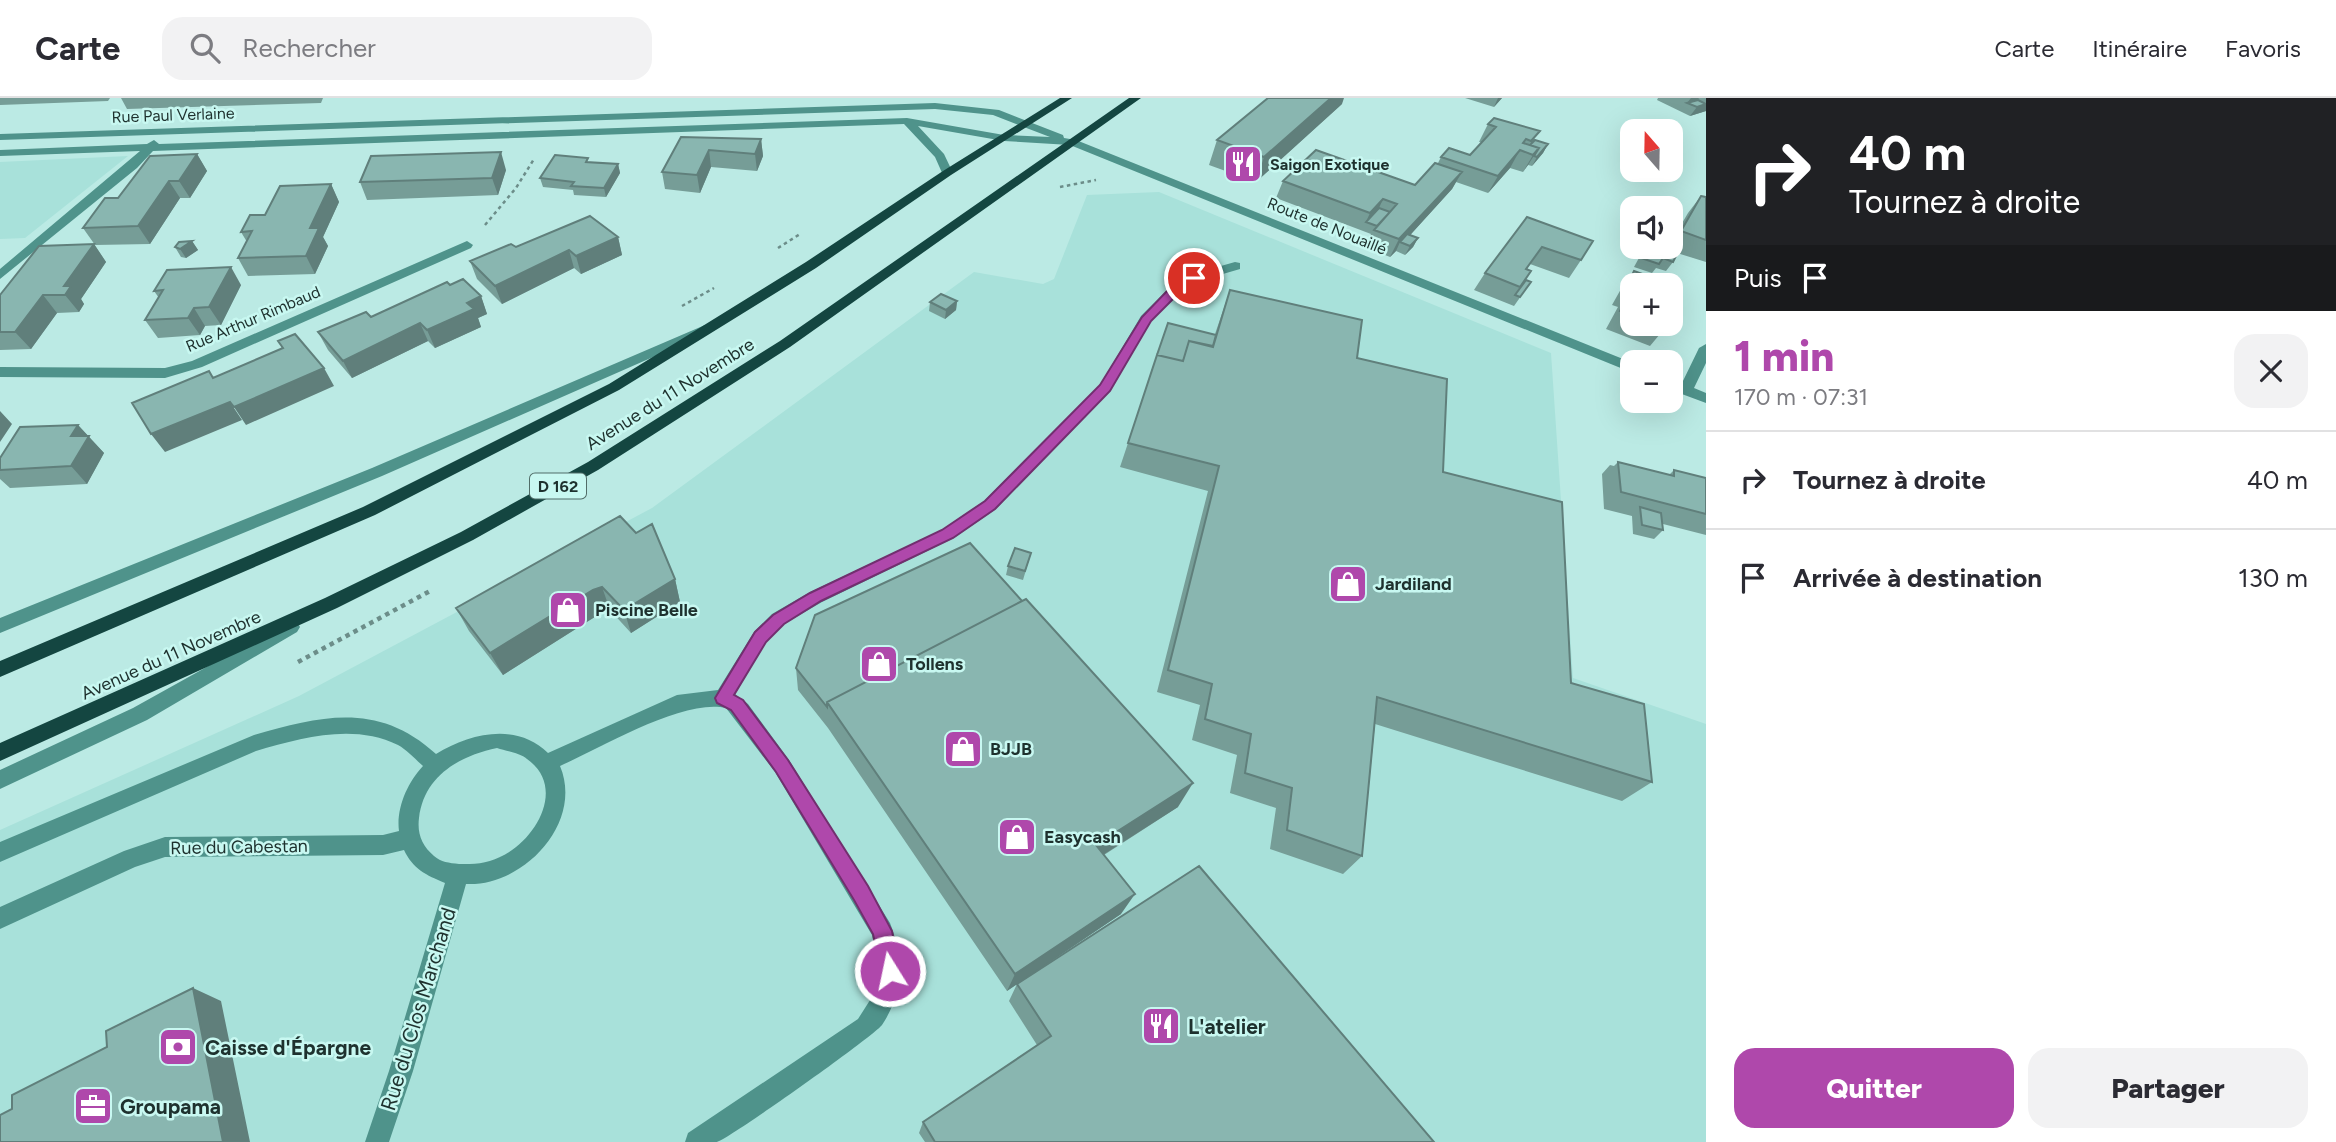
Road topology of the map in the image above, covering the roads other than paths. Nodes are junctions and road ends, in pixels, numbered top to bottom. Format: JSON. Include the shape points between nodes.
{"nodes":[{"id":1,"x":1067,"y":98,"type":"edge"},
{"id":2,"x":1136,"y":98,"type":"edge"},
{"id":3,"x":932,"y":102,"type":"edge"},
{"id":4,"x":906,"y":121,"type":"junction"},
{"id":5,"x":1029,"y":124,"type":"junction"},
{"id":6,"x":162,"y":132,"type":"junction"},
{"id":7,"x":0,"y":137,"type":"edge"},
{"id":8,"x":1004,"y":138,"type":"junction"},
{"id":9,"x":1072,"y":142,"type":"junction"},
{"id":10,"x":151,"y":148,"type":"junction"},
{"id":11,"x":0,"y":153,"type":"edge"},
{"id":12,"x":947,"y":173,"type":"junction"},
{"id":13,"x":467,"y":245,"type":"road end"},
{"id":14,"x":1235,"y":266,"type":"dead end"},
{"id":15,"x":0,"y":275,"type":"edge"},
{"id":16,"x":721,"y":322,"type":"junction"},
{"id":17,"x":1706,"y":348,"type":"edge"},
{"id":18,"x":1620,"y":363,"type":"edge"},
{"id":19,"x":0,"y":372,"type":"edge"},
{"id":20,"x":1683,"y":389,"type":"edge"},
{"id":21,"x":1686,"y":390,"type":"junction"},
{"id":22,"x":1706,"y":398,"type":"edge"},
{"id":23,"x":331,"y":603,"type":"junction"},
{"id":24,"x":0,"y":626,"type":"edge"},
{"id":25,"x":0,"y":669,"type":"edge"},
{"id":26,"x":723,"y":698,"type":"junction"},
{"id":27,"x":0,"y":752,"type":"edge"},
{"id":28,"x":548,"y":762,"type":"junction"},
{"id":29,"x":436,"y":766,"type":"junction"},
{"id":30,"x":0,"y":780,"type":"edge"},
{"id":31,"x":408,"y":839,"type":"junction"},
{"id":32,"x":0,"y":852,"type":"edge"},
{"id":33,"x":458,"y":876,"type":"junction"},
{"id":34,"x":0,"y":918,"type":"edge"},
{"id":35,"x":377,"y":1142,"type":"edge"},
{"id":36,"x":697,"y":1142,"type":"edge"}],
"edges":[{"from":1,"to":5,"type":"main road","name":"Avenue du 11 Novembre"},
{"from":2,"to":9,"type":"main road","name":"Avenue du 11 Novembre","number":"D 162"},
{"from":3,"to":4,"type":"street","name":"Rue Paul Verlaine"},
{"from":3,"to":5,"type":"street","name":"Rue Paul Verlaine","via":[[971,107]]},
{"from":3,"to":6,"type":"street","name":"Rue Paul Verlaine"},
{"from":4,"to":8,"type":"street","name":"Rue Paul Verlaine"},
{"from":4,"to":10,"type":"street","name":"Rue Paul Verlaine"},
{"from":4,"to":12,"type":"street","via":[[940,156]]},
{"from":5,"to":8,"type":"main road","name":"Avenue du 11 Novembre"},
{"from":5,"to":9,"type":"street","name":"Rue Paul Verlaine"},
{"from":6,"to":7,"type":"street","name":"Rue Paul Verlaine"},
{"from":6,"to":10,"type":"street"},
{"from":8,"to":9,"type":"street","name":"Route de Nouaillé"},
{"from":8,"to":12,"type":"main road","name":"Avenue du 11 Novembre"},
{"from":9,"to":18,"type":"street","name":"Route de Nouaillé"},
{"from":9,"to":23,"type":"main road","name":"Avenue du 11 Novembre","number":"D 162","via":[[785,344],[593,466],[467,536]]},
{"from":10,"to":11,"type":"street","name":"Rue Paul Verlaine"},
{"from":10,"to":15,"type":"street"},
{"from":12,"to":16,"type":"main road","name":"Avenue du 11 Novembre"},
{"from":13,"to":19,"type":"street","name":"Rue Arthur Rimbaud","via":[[197,364],[165,373]]},
{"from":14,"to":26,"type":"street","via":[[1194,278],[1173,292],[1146,319],[1105,388],[990,505],[955,530],[778,619],[760,637]]},
{"from":16,"to":24,"type":"street","via":[[377,472]]},
{"from":16,"to":25,"type":"main road","name":"Avenue du 11 Novembre","via":[[614,387],[369,511]]},
{"from":17,"to":21,"type":"street"},
{"from":20,"to":21,"type":"street"},
{"from":21,"to":22,"type":"street"},
{"from":23,"to":27,"type":"main road","name":"Avenue du 11 Novembre","number":"D 162"},
{"from":23,"to":30,"type":"street","via":[[140,714]]},
{"from":26,"to":28,"type":"street","via":[[684,701]]},
{"from":26,"to":36,"type":"street","via":[[737,705],[782,766],[861,893],[886,943],[889,987],[876,1016],[856,1037]]},
{"from":28,"to":29,"type":"street","via":[[534,750],[497,740],[455,752]]},
{"from":28,"to":33,"type":"street","via":[[556,781],[557,803],[549,826],[533,847],[502,868]]},
{"from":29,"to":31,"type":"street","via":[[411,800]]},
{"from":29,"to":32,"type":"street","via":[[425,752],[387,732],[343,725],[291,732],[224,754]]},
{"from":31,"to":33,"type":"street","via":[[418,857],[435,870]]},
{"from":31,"to":34,"type":"street","name":"Rue du Cabestan","via":[[383,845],[166,847],[131,858]]},
{"from":33,"to":35,"type":"street","name":"Rue du Clos Marchand"}]}
